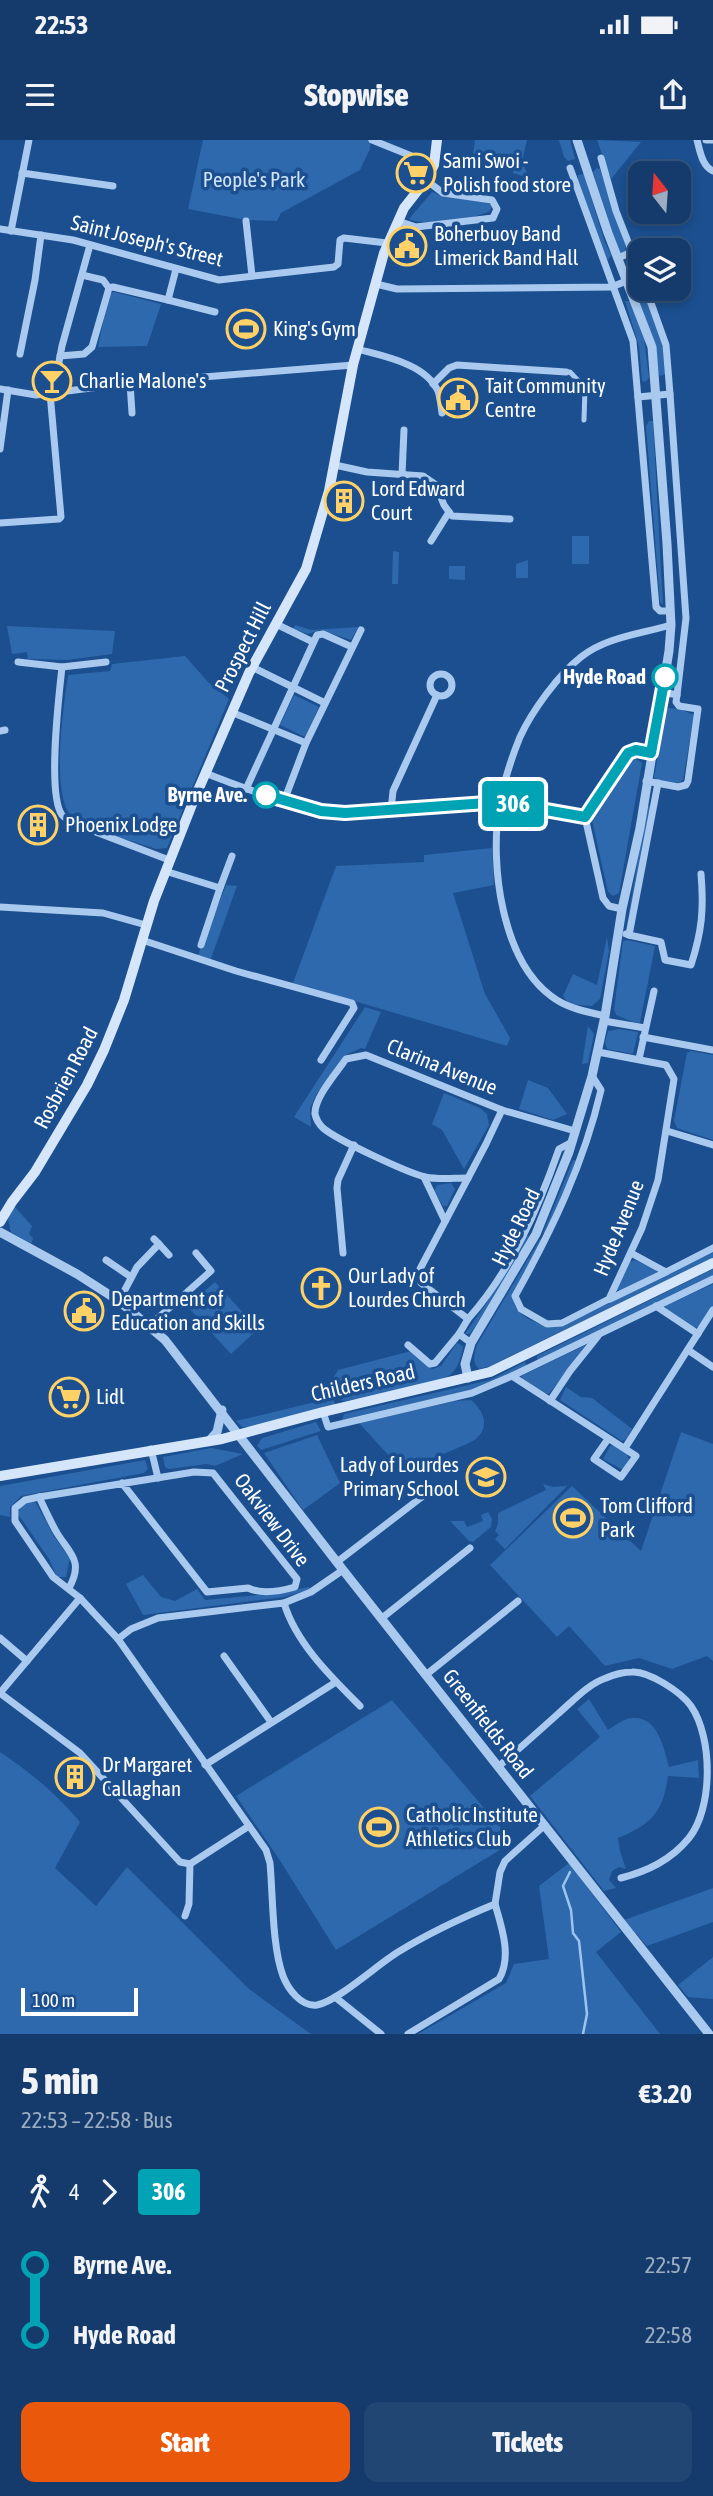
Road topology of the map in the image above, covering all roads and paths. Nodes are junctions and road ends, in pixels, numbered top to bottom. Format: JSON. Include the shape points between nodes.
{"nodes":[{"id":1,"x":29,"y":140,"type":"edge"},
{"id":2,"x":372,"y":140,"type":"edge"},
{"id":3,"x":437,"y":140,"type":"edge"},
{"id":4,"x":577,"y":140,"type":"edge"},
{"id":5,"x":697,"y":140,"type":"edge"},
{"id":6,"x":706,"y":140,"type":"edge"},
{"id":7,"x":713,"y":140,"type":"edge"},
{"id":8,"x":601,"y":158,"type":"dead end"},
{"id":9,"x":434,"y":164,"type":"junction"},
{"id":10,"x":569,"y":168,"type":"dead end"},
{"id":11,"x":713,"y":171,"type":"edge"},
{"id":12,"x":23,"y":173,"type":"junction"},
{"id":13,"x":426,"y":180,"type":"junction"},
{"id":14,"x":113,"y":186,"type":"dead end"},
{"id":15,"x":246,"y":221,"type":"dead end"},
{"id":16,"x":398,"y":221,"type":"junction"},
{"id":17,"x":0,"y":229,"type":"edge"},
{"id":18,"x":11,"y":231,"type":"junction"},
{"id":19,"x":41,"y":235,"type":"junction"},
{"id":20,"x":628,"y":242,"type":"edge"},
{"id":21,"x":387,"y":243,"type":"junction"},
{"id":22,"x":90,"y":245,"type":"junction"},
{"id":23,"x":628,"y":254,"type":"edge"},
{"id":24,"x":618,"y":258,"type":"junction"},
{"id":25,"x":176,"y":269,"type":"junction"},
{"id":26,"x":82,"y":275,"type":"junction"},
{"id":27,"x":251,"y":276,"type":"junction"},
{"id":28,"x":626,"y":281,"type":"junction"},
{"id":29,"x":376,"y":284,"type":"junction"},
{"id":30,"x":628,"y":286,"type":"edge"},
{"id":31,"x":612,"y":287,"type":"junction"},
{"id":32,"x":109,"y":288,"type":"junction"},
{"id":33,"x":168,"y":300,"type":"junction"},
{"id":34,"x":634,"y":301,"type":"edge"},
{"id":35,"x":650,"y":301,"type":"edge"},
{"id":36,"x":215,"y":312,"type":"dead end"},
{"id":37,"x":357,"y":349,"type":"junction"},
{"id":38,"x":20,"y":354,"type":"dead end"},
{"id":39,"x":60,"y":356,"type":"junction"},
{"id":40,"x":353,"y":365,"type":"junction"},
{"id":41,"x":566,"y":372,"type":"joint"},
{"id":42,"x":130,"y":383,"type":"junction"},
{"id":43,"x":433,"y":384,"type":"junction"},
{"id":44,"x":4,"y":389,"type":"edge"},
{"id":45,"x":61,"y":391,"type":"junction"},
{"id":46,"x":50,"y":393,"type":"junction"},
{"id":47,"x":670,"y":394,"type":"junction"},
{"id":48,"x":656,"y":396,"type":"junction"},
{"id":49,"x":638,"y":397,"type":"junction"},
{"id":50,"x":442,"y":412,"type":"dead end"},
{"id":51,"x":132,"y":413,"type":"dead end"},
{"id":52,"x":584,"y":420,"type":"dead end"},
{"id":53,"x":404,"y":430,"type":"dead end"},
{"id":54,"x":0,"y":449,"type":"edge"},
{"id":55,"x":334,"y":465,"type":"junction"},
{"id":56,"x":402,"y":474,"type":"junction"},
{"id":57,"x":449,"y":512,"type":"junction"},
{"id":58,"x":510,"y":519,"type":"dead end"},
{"id":59,"x":0,"y":523,"type":"edge"},
{"id":60,"x":431,"y":541,"type":"dead end"},
{"id":61,"x":665,"y":611,"type":"dead end"},
{"id":62,"x":276,"y":624,"type":"junction"},
{"id":63,"x":670,"y":625,"type":"junction"},
{"id":64,"x":361,"y":630,"type":"dead end"},
{"id":65,"x":313,"y":642,"type":"junction"},
{"id":66,"x":352,"y":646,"type":"junction"},
{"id":67,"x":18,"y":662,"type":"dead end"},
{"id":68,"x":106,"y":662,"type":"dead end"},
{"id":69,"x":62,"y":667,"type":"junction"},
{"id":70,"x":252,"y":667,"type":"junction"},
{"id":71,"x":293,"y":688,"type":"junction"},
{"id":72,"x":663,"y":692,"type":"junction"},
{"id":73,"x":436,"y":695,"type":"dead end"},
{"id":74,"x":677,"y":695,"type":"junction"},
{"id":75,"x":325,"y":704,"type":"junction"},
{"id":76,"x":231,"y":712,"type":"junction"},
{"id":77,"x":274,"y":730,"type":"junction"},
{"id":78,"x":306,"y":743,"type":"junction"},
{"id":79,"x":651,"y":753,"type":"junction"},
{"id":80,"x":205,"y":773,"type":"junction"},
{"id":81,"x":646,"y":781,"type":"junction"},
{"id":82,"x":658,"y":783,"type":"junction"},
{"id":83,"x":246,"y":789,"type":"junction"},
{"id":84,"x":284,"y":801,"type":"junction"},
{"id":85,"x":501,"y":802,"type":"junction"},
{"id":86,"x":391,"y":810,"type":"junction"},
{"id":87,"x":585,"y":817,"type":"junction"},
{"id":88,"x":232,"y":856,"type":"dead end"},
{"id":89,"x":167,"y":865,"type":"junction"},
{"id":90,"x":701,"y":874,"type":"dead end"},
{"id":91,"x":220,"y":888,"type":"junction"},
{"id":92,"x":0,"y":907,"type":"edge"},
{"id":93,"x":622,"y":909,"type":"junction"},
{"id":94,"x":146,"y":925,"type":"junction"},
{"id":95,"x":618,"y":934,"type":"junction"},
{"id":96,"x":629,"y":935,"type":"junction"},
{"id":97,"x":142,"y":940,"type":"junction"},
{"id":98,"x":201,"y":946,"type":"dead end"},
{"id":99,"x":653,"y":991,"type":"dead end"},
{"id":100,"x":605,"y":1018,"type":"junction"},
{"id":101,"x":644,"y":1032,"type":"junction"},
{"id":102,"x":713,"y":1050,"type":"edge"},
{"id":103,"x":598,"y":1052,"type":"junction"},
{"id":104,"x":639,"y":1059,"type":"junction"},
{"id":105,"x":321,"y":1060,"type":"dead end"},
{"id":106,"x":592,"y":1076,"type":"junction"},
{"id":107,"x":502,"y":1110,"type":"junction"},
{"id":108,"x":581,"y":1110,"type":"junction"},
{"id":109,"x":595,"y":1115,"type":"junction"},
{"id":110,"x":575,"y":1131,"type":"junction"},
{"id":111,"x":667,"y":1131,"type":"junction"},
{"id":112,"x":354,"y":1145,"type":"junction"},
{"id":113,"x":713,"y":1145,"type":"edge"},
{"id":114,"x":570,"y":1147,"type":"junction"},
{"id":115,"x":582,"y":1156,"type":"junction"},
{"id":116,"x":424,"y":1177,"type":"junction"},
{"id":117,"x":468,"y":1178,"type":"junction"},
{"id":118,"x":445,"y":1221,"type":"junction"},
{"id":119,"x":0,"y":1222,"type":"edge"},
{"id":120,"x":526,"y":1229,"type":"junction"},
{"id":121,"x":0,"y":1232,"type":"edge"},
{"id":122,"x":536,"y":1234,"type":"junction"},
{"id":123,"x":547,"y":1238,"type":"junction"},
{"id":124,"x":713,"y":1248,"type":"edge"},
{"id":125,"x":196,"y":1253,"type":"dead end"},
{"id":126,"x":343,"y":1254,"type":"dead end"},
{"id":127,"x":631,"y":1254,"type":"junction"},
{"id":128,"x":169,"y":1255,"type":"dead end"},
{"id":129,"x":106,"y":1260,"type":"dead end"},
{"id":130,"x":713,"y":1263,"type":"edge"},
{"id":131,"x":666,"y":1272,"type":"junction"},
{"id":132,"x":131,"y":1278,"type":"junction"},
{"id":133,"x":713,"y":1279,"type":"edge"},
{"id":134,"x":610,"y":1299,"type":"junction"},
{"id":135,"x":119,"y":1301,"type":"junction"},
{"id":136,"x":656,"y":1306,"type":"junction"},
{"id":137,"x":713,"y":1310,"type":"edge"},
{"id":138,"x":471,"y":1316,"type":"junction"},
{"id":139,"x":485,"y":1320,"type":"junction"},
{"id":140,"x":150,"y":1325,"type":"junction"},
{"id":141,"x":601,"y":1333,"type":"junction"},
{"id":142,"x":459,"y":1334,"type":"junction"},
{"id":143,"x":698,"y":1334,"type":"junction"},
{"id":144,"x":471,"y":1343,"type":"junction"},
{"id":145,"x":408,"y":1345,"type":"dead end"},
{"id":146,"x":688,"y":1350,"type":"junction"},
{"id":147,"x":528,"y":1354,"type":"junction"},
{"id":148,"x":534,"y":1365,"type":"junction"},
{"id":149,"x":713,"y":1367,"type":"edge"},
{"id":150,"x":512,"y":1376,"type":"junction"},
{"id":151,"x":468,"y":1378,"type":"junction"},
{"id":152,"x":550,"y":1402,"type":"junction"},
{"id":153,"x":222,"y":1410,"type":"junction"},
{"id":154,"x":323,"y":1412,"type":"junction"},
{"id":155,"x":240,"y":1435,"type":"junction"},
{"id":156,"x":608,"y":1439,"type":"junction"},
{"id":157,"x":209,"y":1441,"type":"junction"},
{"id":158,"x":625,"y":1448,"type":"junction"},
{"id":159,"x":151,"y":1449,"type":"junction"},
{"id":160,"x":0,"y":1476,"type":"edge"},
{"id":161,"x":158,"y":1478,"type":"junction"},
{"id":162,"x":122,"y":1483,"type":"junction"},
{"id":163,"x":423,"y":1496,"type":"dead end"},
{"id":164,"x":38,"y":1497,"type":"junction"},
{"id":165,"x":470,"y":1548,"type":"dead end"},
{"id":166,"x":340,"y":1566,"type":"junction"},
{"id":167,"x":69,"y":1588,"type":"junction"},
{"id":168,"x":80,"y":1598,"type":"junction"},
{"id":169,"x":518,"y":1601,"type":"dead end"},
{"id":170,"x":284,"y":1603,"type":"junction"},
{"id":171,"x":382,"y":1618,"type":"junction"},
{"id":172,"x":0,"y":1638,"type":"edge"},
{"id":173,"x":118,"y":1639,"type":"junction"},
{"id":174,"x":224,"y":1656,"type":"dead end"},
{"id":175,"x":27,"y":1661,"type":"junction"},
{"id":176,"x":427,"y":1674,"type":"junction"},
{"id":177,"x":336,"y":1682,"type":"junction"},
{"id":178,"x":0,"y":1693,"type":"edge"},
{"id":179,"x":360,"y":1706,"type":"dead end"},
{"id":180,"x":271,"y":1722,"type":"junction"},
{"id":181,"x":205,"y":1765,"type":"junction"},
{"id":182,"x":499,"y":1766,"type":"junction"},
{"id":183,"x":545,"y":1825,"type":"junction"},
{"id":184,"x":249,"y":1826,"type":"junction"},
{"id":185,"x":190,"y":1864,"type":"junction"},
{"id":186,"x":621,"y":1878,"type":"dead end"},
{"id":187,"x":495,"y":1904,"type":"junction"},
{"id":188,"x":185,"y":1916,"type":"dead end"},
{"id":189,"x":335,"y":1997,"type":"junction"},
{"id":190,"x":381,"y":2034,"type":"edge"},
{"id":191,"x":408,"y":2034,"type":"edge"},
{"id":192,"x":709,"y":2034,"type":"edge"}],
"edges":[{"from":1,"to":12,"type":"street"},
{"from":2,"to":9,"type":"street"},
{"from":3,"to":9,"type":"main road","name":"Prospect Hill"},
{"from":4,"to":24,"type":"street","name":"Hyde Road"},
{"from":5,"to":11,"type":"street","via":[[704,162]]},
{"from":6,"to":7,"type":"street"},
{"from":8,"to":20,"type":"street"},
{"from":9,"to":13,"type":"main road","name":"Prospect Hill"},
{"from":10,"to":31,"type":"street"},
{"from":12,"to":14,"type":"street"},
{"from":12,"to":18,"type":"street"},
{"from":13,"to":16,"type":"main road","name":"Prospect Hill"},
{"from":13,"to":16,"type":"street","via":[[443,193],[492,200],[497,209],[493,218],[416,227]]},
{"from":15,"to":27,"type":"street"},
{"from":16,"to":21,"type":"main road","name":"Prospect Hill"},
{"from":17,"to":18,"type":"street","name":"Saint Joseph's Street"},
{"from":18,"to":19,"type":"street","name":"Saint Joseph's Street"},
{"from":19,"to":22,"type":"street","name":"Saint Joseph's Street"},
{"from":19,"to":38,"type":"street"},
{"from":21,"to":27,"type":"street","name":"Saint Joseph's Street","via":[[344,238],[334,267]]},
{"from":21,"to":29,"type":"main road","name":"Prospect Hill"},
{"from":22,"to":25,"type":"street","name":"Saint Joseph's Street"},
{"from":22,"to":26,"type":"street"},
{"from":23,"to":24,"type":"street"},
{"from":24,"to":28,"type":"street","name":"Hyde Road"},
{"from":25,"to":27,"type":"street","name":"Saint Joseph's Street","via":[[219,280]]},
{"from":25,"to":33,"type":"street"},
{"from":26,"to":32,"type":"street","via":[[103,280]]},
{"from":26,"to":39,"type":"street"},
{"from":28,"to":30,"type":"street","name":"Hyde Road"},
{"from":28,"to":31,"type":"street"},
{"from":29,"to":31,"type":"street","via":[[410,289]]},
{"from":29,"to":37,"type":"main road","name":"Prospect Hill"},
{"from":31,"to":49,"type":"street","via":[[633,341]]},
{"from":32,"to":33,"type":"street"},
{"from":32,"to":39,"type":"street","via":[[92,347],[84,354]]},
{"from":33,"to":36,"type":"street"},
{"from":34,"to":48,"type":"street","name":"Hyde Road","via":[[652,347]]},
{"from":35,"to":47,"type":"street","via":[[666,345]]},
{"from":37,"to":40,"type":"main road","name":"Prospect Hill"},
{"from":37,"to":43,"type":"street","via":[[393,357]]},
{"from":39,"to":45,"type":"street"},
{"from":40,"to":42,"type":"street"},
{"from":40,"to":55,"type":"main road","name":"Prospect Hill"},
{"from":41,"to":43,"type":"street","via":[[457,365]]},
{"from":41,"to":52,"type":"street","via":[[584,388]]},
{"from":42,"to":45,"type":"street"},
{"from":42,"to":51,"type":"street"},
{"from":43,"to":50,"type":"street"},
{"from":44,"to":46,"type":"street"},
{"from":44,"to":54,"type":"street"},
{"from":45,"to":46,"type":"street"},
{"from":46,"to":59,"type":"street","via":[[61,517]]},
{"from":47,"to":48,"type":"street"},
{"from":47,"to":74,"type":"street","via":[[686,618]]},
{"from":48,"to":49,"type":"street"},
{"from":48,"to":63,"type":"street","name":"Hyde Road"},
{"from":49,"to":61,"type":"street","via":[[656,607]]},
{"from":53,"to":56,"type":"street"},
{"from":55,"to":56,"type":"street"},
{"from":55,"to":62,"type":"main road","name":"Prospect Hill","via":[[306,569]]},
{"from":56,"to":57,"type":"street","via":[[430,479]]},
{"from":57,"to":58,"type":"street","via":[[457,517]]},
{"from":57,"to":60,"type":"street"},
{"from":62,"to":65,"type":"street"},
{"from":62,"to":70,"type":"main road","name":"Prospect Hill"},
{"from":63,"to":72,"type":"street","name":"Hyde Road"},
{"from":63,"to":85,"type":"street","via":[[610,641],[571,666],[520,737]]},
{"from":64,"to":66,"type":"street"},
{"from":65,"to":66,"type":"street","via":[[323,634]]},
{"from":65,"to":71,"type":"street"},
{"from":66,"to":75,"type":"street"},
{"from":67,"to":69,"type":"street"},
{"from":68,"to":69,"type":"street"},
{"from":69,"to":89,"type":"street","via":[[55,724],[57,802],[63,816]]},
{"from":70,"to":71,"type":"street"},
{"from":70,"to":76,"type":"main road","name":"Prospect Hill"},
{"from":71,"to":75,"type":"street"},
{"from":71,"to":77,"type":"street"},
{"from":72,"to":74,"type":"street"},
{"from":72,"to":79,"type":"street","name":"Hyde Road"},
{"from":73,"to":86,"type":"street","via":[[393,791]]},
{"from":74,"to":82,"type":"street","via":[[677,705],[698,709],[688,781],[678,787]]},
{"from":75,"to":78,"type":"street"},
{"from":76,"to":77,"type":"street"},
{"from":76,"to":80,"type":"main road","name":"Prospect Hill"},
{"from":77,"to":78,"type":"street"},
{"from":77,"to":83,"type":"street"},
{"from":78,"to":84,"type":"street"},
{"from":79,"to":81,"type":"street","name":"Hyde Road"},
{"from":79,"to":87,"type":"street","via":[[628,753]]},
{"from":80,"to":83,"type":"street"},
{"from":80,"to":89,"type":"main road","name":"Prospect Hill"},
{"from":81,"to":82,"type":"street"},
{"from":81,"to":93,"type":"street","name":"Hyde Road"},
{"from":82,"to":96,"type":"street"},
{"from":83,"to":84,"type":"street"},
{"from":84,"to":86,"type":"street","via":[[321,811]]},
{"from":85,"to":86,"type":"street"},
{"from":85,"to":87,"type":"street"},
{"from":85,"to":100,"type":"street","via":[[498,878],[513,944],[529,973],[552,997]]},
{"from":87,"to":93,"type":"street","via":[[603,898],[609,906]]},
{"from":88,"to":91,"type":"street"},
{"from":89,"to":91,"type":"street"},
{"from":89,"to":94,"type":"main road","name":"Prospect Hill"},
{"from":90,"to":96,"type":"street","via":[[704,907],[691,965],[665,960],[661,942]]},
{"from":91,"to":98,"type":"street"},
{"from":92,"to":94,"type":"street","via":[[103,914]]},
{"from":93,"to":95,"type":"street","name":"Hyde Road"},
{"from":94,"to":97,"type":"main road","name":"Prospect Hill"},
{"from":95,"to":96,"type":"street"},
{"from":95,"to":100,"type":"street","name":"Hyde Road"},
{"from":97,"to":105,"type":"street","via":[[352,1003],[354,1008]]},
{"from":97,"to":119,"type":"main road","name":"Rosbrien Road","via":[[112,1033],[87,1085],[36,1172]]},
{"from":99,"to":101,"type":"street"},
{"from":100,"to":101,"type":"street"},
{"from":100,"to":103,"type":"street","name":"Hyde Road"},
{"from":101,"to":102,"type":"street"},
{"from":101,"to":104,"type":"street"},
{"from":103,"to":104,"type":"street","name":"Hyde Avenue"},
{"from":103,"to":106,"type":"street","name":"Hyde Road"},
{"from":104,"to":111,"type":"street","name":"Hyde Avenue","via":[[666,1065],[674,1079]]},
{"from":106,"to":108,"type":"street","name":"Hyde Road"},
{"from":106,"to":109,"type":"street","name":"Hyde Avenue","via":[[601,1090]]},
{"from":107,"to":110,"type":"street","name":"Clarina Avenue"},
{"from":107,"to":112,"type":"street","name":"Clarina Avenue","via":[[359,1055],[346,1059],[316,1103],[315,1114],[324,1128]]},
{"from":107,"to":117,"type":"street","name":"Clarina Avenue"},
{"from":108,"to":109,"type":"street"},
{"from":108,"to":110,"type":"street","name":"Hyde Road"},
{"from":109,"to":115,"type":"street","name":"Hyde Avenue"},
{"from":110,"to":114,"type":"street","name":"Hyde Road"},
{"from":111,"to":113,"type":"street"},
{"from":111,"to":127,"type":"street","name":"Hyde Avenue","via":[[658,1180]]},
{"from":112,"to":116,"type":"street","name":"Clarina Avenue"},
{"from":112,"to":126,"type":"street","via":[[337,1188]]},
{"from":114,"to":115,"type":"street"},
{"from":114,"to":120,"type":"street","via":[[559,1149]]},
{"from":114,"to":122,"type":"street","name":"Hyde Road"},
{"from":115,"to":123,"type":"street","name":"Hyde Avenue"},
{"from":116,"to":117,"type":"street","name":"Clarina Avenue"},
{"from":116,"to":118,"type":"street"},
{"from":117,"to":118,"type":"street"},
{"from":118,"to":138,"type":"street","via":[[419,1277],[421,1283]]},
{"from":120,"to":122,"type":"street"},
{"from":120,"to":138,"type":"street"},
{"from":121,"to":135,"type":"street"},
{"from":122,"to":123,"type":"street"},
{"from":122,"to":139,"type":"street","name":"Hyde Road"},
{"from":123,"to":134,"type":"street","name":"Hyde Avenue","via":[[515,1296],[521,1309],[547,1324],[562,1322]]},
{"from":124,"to":131,"type":"street"},
{"from":125,"to":140,"type":"street","via":[[211,1271]]},
{"from":127,"to":131,"type":"street"},
{"from":127,"to":134,"type":"street","name":"Hyde Avenue"},
{"from":128,"to":132,"type":"street","via":[[157,1241]]},
{"from":129,"to":132,"type":"street"},
{"from":130,"to":147,"type":"main road","name":"Childers Road"},
{"from":131,"to":134,"type":"street"},
{"from":132,"to":135,"type":"street"},
{"from":133,"to":136,"type":"street"},
{"from":135,"to":140,"type":"street"},
{"from":136,"to":141,"type":"street"},
{"from":136,"to":143,"type":"street"},
{"from":137,"to":143,"type":"street"},
{"from":138,"to":139,"type":"street"},
{"from":138,"to":142,"type":"street"},
{"from":139,"to":144,"type":"street","name":"Hyde Road"},
{"from":140,"to":153,"type":"street"},
{"from":141,"to":148,"type":"street"},
{"from":141,"to":152,"type":"street"},
{"from":142,"to":144,"type":"street"},
{"from":142,"to":145,"type":"street","via":[[435,1363],[430,1364]]},
{"from":143,"to":146,"type":"street"},
{"from":144,"to":151,"type":"street","name":"Hyde Road","via":[[465,1364]]},
{"from":146,"to":149,"type":"street"},
{"from":146,"to":158,"type":"street"},
{"from":147,"to":148,"type":"street"},
{"from":147,"to":151,"type":"main road","name":"Childers Road"},
{"from":148,"to":150,"type":"street"},
{"from":150,"to":152,"type":"street"},
{"from":150,"to":154,"type":"street","via":[[472,1393],[328,1427]]},
{"from":151,"to":154,"type":"main road","name":"Childers Road"},
{"from":152,"to":156,"type":"street"},
{"from":153,"to":155,"type":"street"},
{"from":153,"to":157,"type":"street"},
{"from":154,"to":155,"type":"main road","name":"Childers Road"},
{"from":155,"to":157,"type":"main road","name":"Childers Road"},
{"from":155,"to":166,"type":"street","name":"Greenfields Road"},
{"from":156,"to":158,"type":"street"},
{"from":156,"to":158,"type":"street","via":[[594,1459],[621,1476],[636,1456]]},
{"from":157,"to":159,"type":"main road","name":"Childers Road"},
{"from":159,"to":160,"type":"main road","name":"Childers Road"},
{"from":159,"to":161,"type":"street"},
{"from":161,"to":162,"type":"street","name":"Oakview Drive"},
{"from":161,"to":162,"type":"street","name":"Oakview Drive","via":[[214,1473],[297,1579],[295,1587],[207,1592]]},
{"from":162,"to":164,"type":"street","name":"Oakview Drive"},
{"from":163,"to":166,"type":"street"},
{"from":164,"to":167,"type":"street","via":[[73,1553],[76,1568]]},
{"from":164,"to":167,"type":"street","via":[[19,1503],[15,1521],[53,1577]]},
{"from":165,"to":171,"type":"street"},
{"from":166,"to":170,"type":"street","via":[[311,1592]]},
{"from":166,"to":171,"type":"street","name":"Greenfields Road"},
{"from":167,"to":168,"type":"street"},
{"from":168,"to":173,"type":"street"},
{"from":168,"to":175,"type":"street"},
{"from":169,"to":176,"type":"street"},
{"from":170,"to":173,"type":"street","via":[[158,1618]]},
{"from":170,"to":177,"type":"street","via":[[292,1626]]},
{"from":171,"to":176,"type":"street","name":"Greenfields Road"},
{"from":172,"to":175,"type":"street"},
{"from":173,"to":181,"type":"street"},
{"from":174,"to":180,"type":"street"},
{"from":175,"to":178,"type":"street"},
{"from":176,"to":182,"type":"street","name":"Greenfields Road"},
{"from":177,"to":179,"type":"street"},
{"from":177,"to":180,"type":"street"},
{"from":178,"to":185,"type":"street","via":[[80,1753],[180,1862]]},
{"from":180,"to":181,"type":"street"},
{"from":181,"to":184,"type":"street"},
{"from":182,"to":183,"type":"street","name":"Greenfields Road"},
{"from":182,"to":186,"type":"street","via":[[585,1690],[605,1678],[633,1671],[654,1677],[691,1706],[709,1762],[703,1814],[690,1837],[669,1857],[649,1871]]},
{"from":183,"to":187,"type":"street","via":[[505,1861]]},
{"from":183,"to":192,"type":"street","name":"Greenfields Road"},
{"from":184,"to":185,"type":"street"},
{"from":184,"to":189,"type":"street","via":[[270,1863],[283,1977],[304,2003],[317,2005]]},
{"from":185,"to":188,"type":"street"},
{"from":187,"to":189,"type":"street","via":[[397,1952]]},
{"from":187,"to":191,"type":"street","via":[[506,1969],[499,1979]]},
{"from":189,"to":190,"type":"street"}]}
